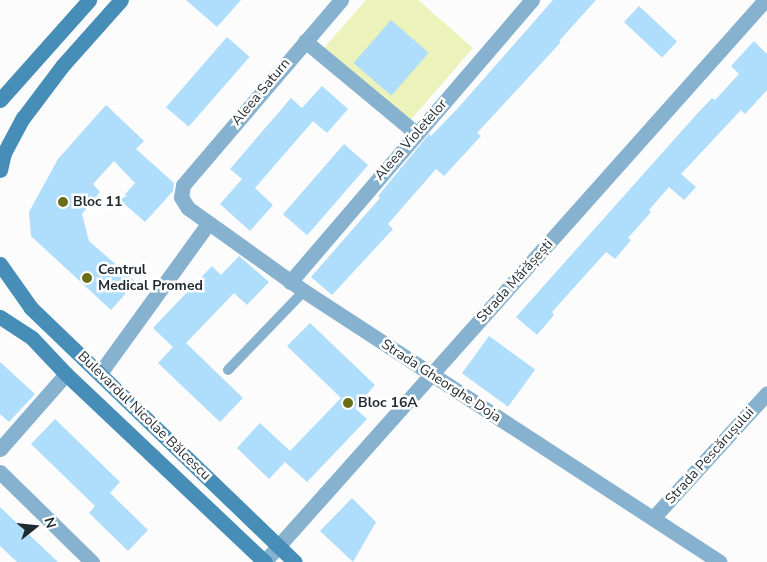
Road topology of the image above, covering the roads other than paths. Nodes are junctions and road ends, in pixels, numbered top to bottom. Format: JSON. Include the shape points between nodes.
{"nodes":[{"id":1,"x":89,"y":0,"type":"edge"},
{"id":2,"x":121,"y":0,"type":"edge"},
{"id":3,"x":341,"y":0,"type":"edge"},
{"id":4,"x":532,"y":0,"type":"edge"},
{"id":5,"x":765,"y":0,"type":"edge"},
{"id":6,"x":305,"y":41,"type":"junction"},
{"id":7,"x":0,"y":100,"type":"edge"},
{"id":8,"x":416,"y":133,"type":"junction"},
{"id":9,"x":0,"y":170,"type":"edge"},
{"id":10,"x":183,"y":185,"type":"joint"},
{"id":11,"x":208,"y":224,"type":"junction"},
{"id":12,"x":0,"y":264,"type":"edge"},
{"id":13,"x":290,"y":282,"type":"junction"},
{"id":14,"x":304,"y":291,"type":"junction"},
{"id":15,"x":0,"y":317,"type":"edge"},
{"id":16,"x":228,"y":370,"type":"dead end"},
{"id":17,"x":100,"y":373,"type":"junction"},
{"id":18,"x":66,"y":374,"type":"junction"},
{"id":19,"x":431,"y":376,"type":"junction"},
{"id":20,"x":767,"y":393,"type":"edge"},
{"id":21,"x":0,"y":449,"type":"edge"},
{"id":22,"x":0,"y":472,"type":"edge"},
{"id":23,"x":653,"y":518,"type":"junction"},
{"id":24,"x":278,"y":547,"type":"junction"},
{"id":25,"x":92,"y":562,"type":"edge"},
{"id":26,"x":265,"y":562,"type":"edge"},
{"id":27,"x":295,"y":562,"type":"edge"},
{"id":28,"x":720,"y":562,"type":"edge"}],
"edges":[{"from":1,"to":7,"type":"main road"},
{"from":2,"to":9,"type":"main road","via":[[23,118],[4,153]]},
{"from":3,"to":6,"type":"street","name":"Aleea Saturn"},
{"from":4,"to":8,"type":"street","name":"Aleea Violetelor"},
{"from":5,"to":19,"type":"street","name":"Strada Mărășești"},
{"from":6,"to":8,"type":"street"},
{"from":6,"to":10,"type":"street","name":"Aleea Saturn"},
{"from":8,"to":13,"type":"street","name":"Aleea Violetelor"},
{"from":10,"to":11,"type":"street","name":"Strada Gheorghe Doja","via":[[181,197],[188,208]]},
{"from":11,"to":13,"type":"street","name":"Strada Gheorghe Doja"},
{"from":11,"to":17,"type":"street"},
{"from":12,"to":17,"type":"main road","name":"Bulevardul Nicolae Bălcescu","via":[[32,308]]},
{"from":13,"to":14,"type":"street","name":"Strada Gheorghe Doja"},
{"from":14,"to":16,"type":"lane"},
{"from":14,"to":19,"type":"street","name":"Strada Gheorghe Doja"},
{"from":15,"to":18,"type":"main road","name":"Bulevardul Nicolae Bălcescu","via":[[32,338]]},
{"from":17,"to":24,"type":"main road","name":"Bulevardul Nicolae Bălcescu"},
{"from":18,"to":21,"type":"street"},
{"from":18,"to":26,"type":"main road","name":"Bulevardul Nicolae Bălcescu"},
{"from":19,"to":23,"type":"street","name":"Strada Gheorghe Doja"},
{"from":19,"to":24,"type":"street","name":"Strada Mărășești"},
{"from":20,"to":23,"type":"street","name":"Strada Pescărușului"},
{"from":22,"to":25,"type":"street"},
{"from":23,"to":28,"type":"street","name":"Strada Gheorghe Doja"},
{"from":24,"to":26,"type":"street","name":"Strada Mărășești"},
{"from":24,"to":27,"type":"main road","name":"Bulevardul Nicolae Bălcescu"}]}
